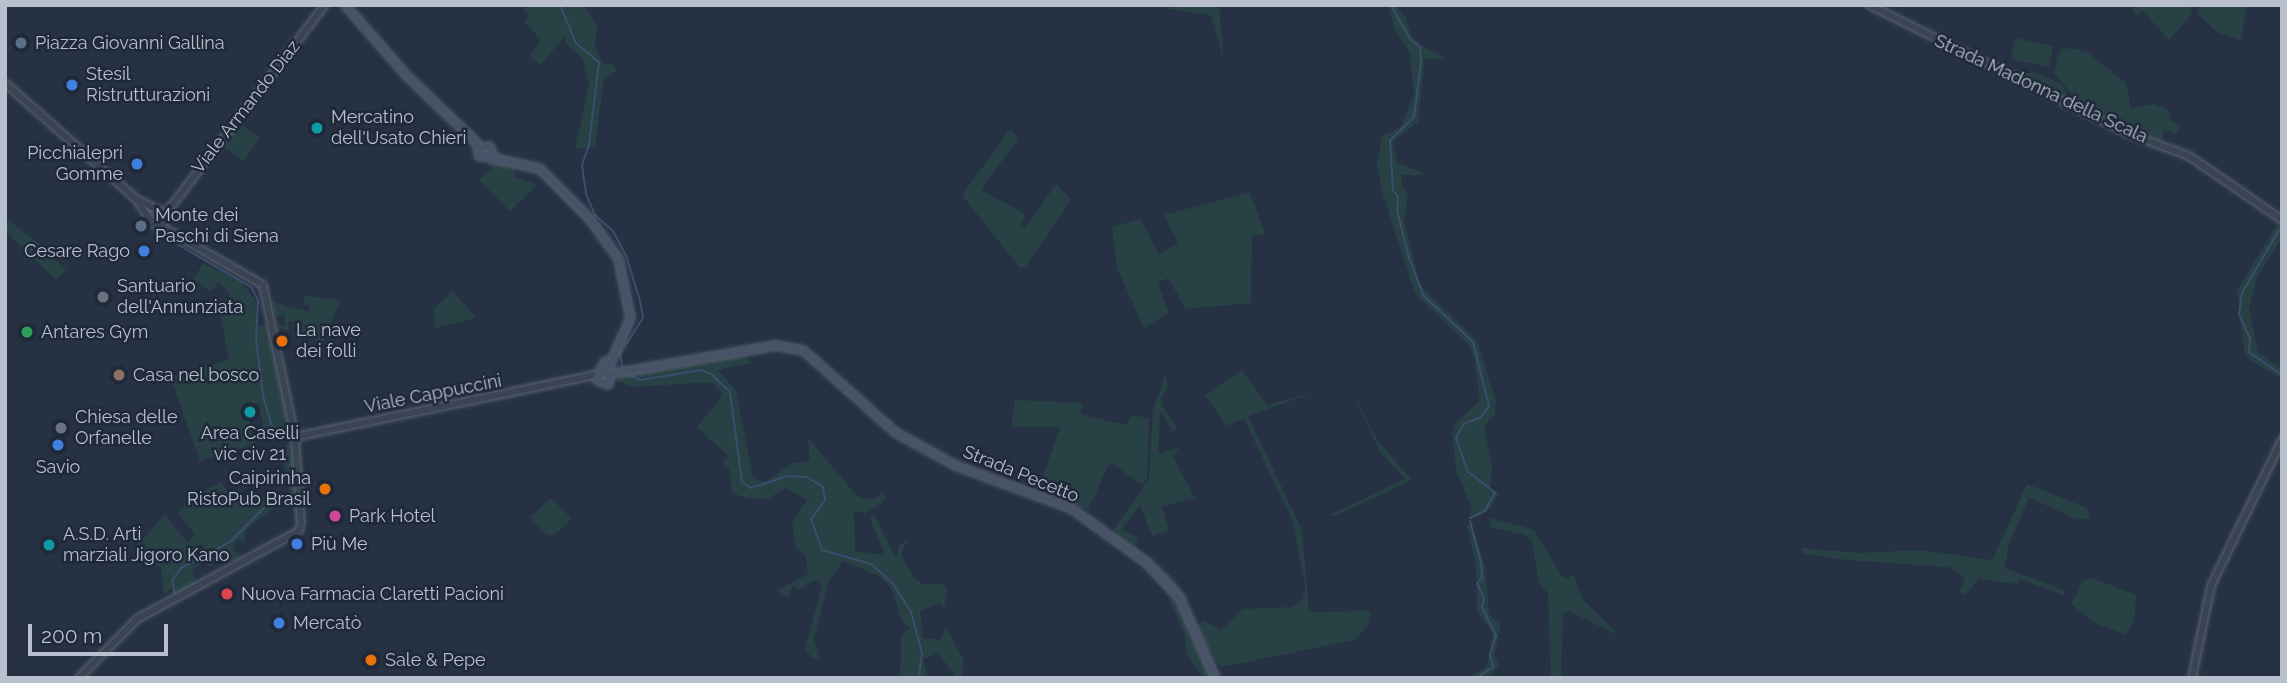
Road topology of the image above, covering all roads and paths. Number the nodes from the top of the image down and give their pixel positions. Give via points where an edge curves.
1 (345, 5) edge
2 (1869, 5) edge
3 (326, 7) edge
4 (10, 87) edge
5 (159, 217) junction
6 (2281, 220) edge
7 (611, 375) junction
8 (295, 437) junction
9 (2280, 443) edge
10 (944, 459) joint
11 (79, 678) edge
12 (1215, 678) edge
13 (2192, 678) edge

1 - 7 main road via 407,76 479,145 479,156 534,165 589,218 620,260 630,318 611,354
2 - 6 street, Strada Madonna della Scala via 2105,122 2189,156
3 - 5 street, Viale Armando Diaz
4 - 5 street
5 - 8 street via 175,236 264,285
7 - 8 street, Viale Cappuccini
7 - 10 main road, Viale Cappuccini via 704,355 790,346 819,361 895,432
8 - 11 street via 302,493 299,531 137,619
9 - 13 street via 2211,586
10 - 12 main road, Strada Pecetto via 1070,508 1147,563 1178,597

